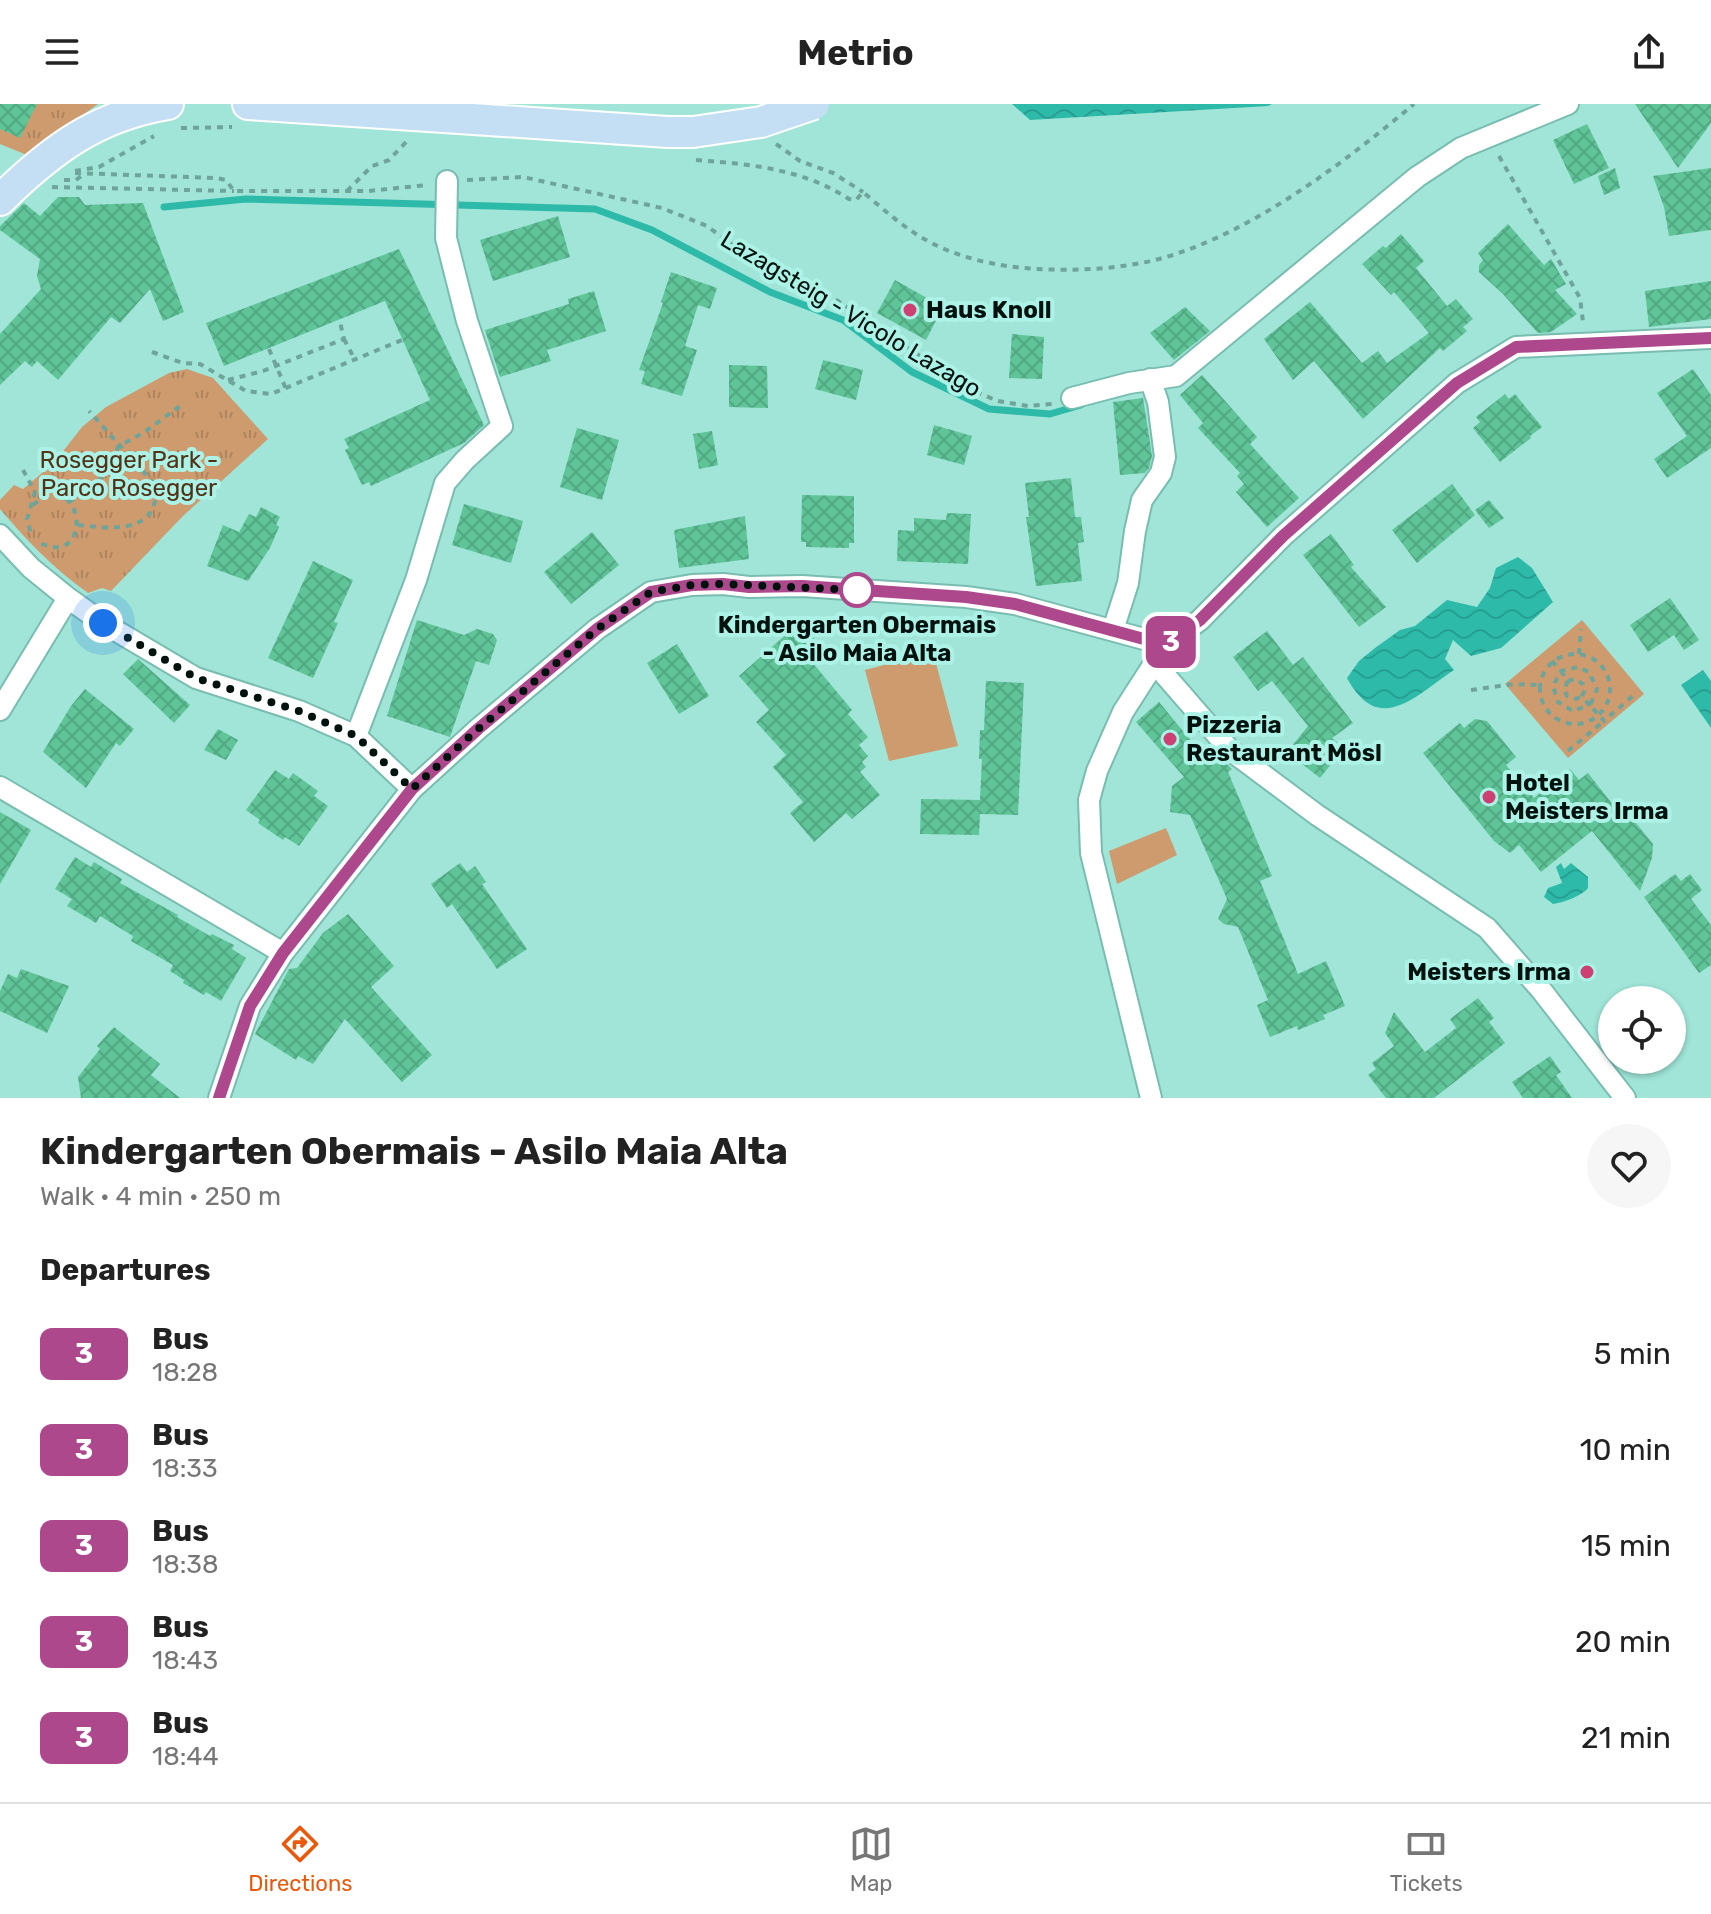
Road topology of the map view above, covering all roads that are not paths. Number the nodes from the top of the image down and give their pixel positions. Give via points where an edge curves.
1 (814, 104) edge
2 (1568, 104) edge
3 (243, 115) edge
4 (167, 122) edge
5 (447, 181) road end
6 (7, 193) edge
7 (1711, 338) edge
8 (1150, 379) junction
9 (1072, 398) road end
10 (0, 535) edge
11 (68, 598) junction
12 (1113, 630) junction
13 (1166, 645) junction
14 (0, 710) edge
15 (356, 736) junction
16 (0, 787) edge
17 (412, 789) junction
18 (283, 953) junction
19 (219, 1098) edge
20 (1151, 1098) edge
21 (1625, 1098) edge

1 - 3 main road, bridge via 690,146 668,132
2 - 8 street via 1461,148 1400,190 1176,376
4 - 6 main road via 138,109 104,121 66,164
5 - 15 street via 446,238 502,426 445,483 416,580
7 - 13 street via 1516,347 1457,383 1283,536 1200,620
8 - 9 street
8 - 12 street via 1165,457 1161,473 1142,500 1128,583
10 - 11 street
11 - 14 street
11 - 15 street via 196,678 299,711
12 - 13 street
12 - 17 street via 966,597 723,584 651,592 597,629
13 - 20 street via 1123,712 1089,800 1091,853
13 - 21 street via 1164,674 1230,750 1487,928
15 - 17 street
16 - 18 street
17 - 18 street
18 - 19 street via 250,1006

